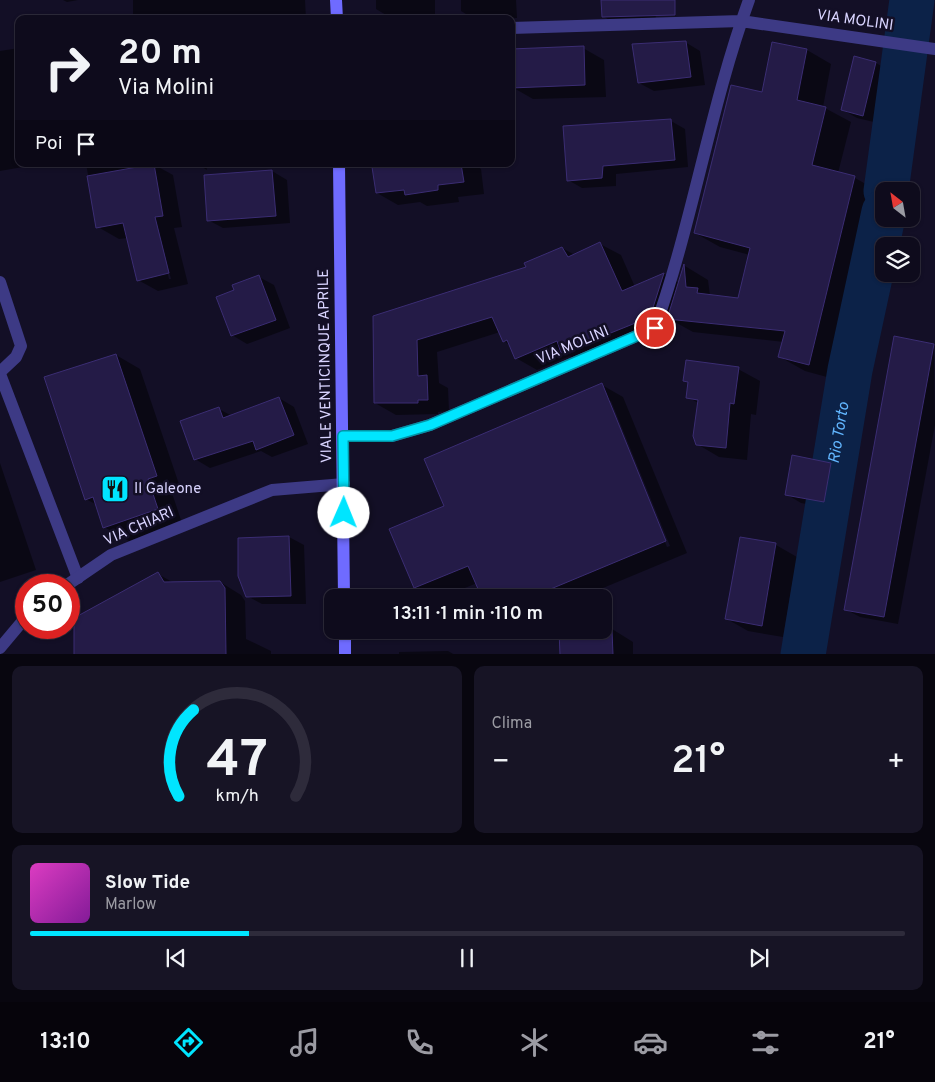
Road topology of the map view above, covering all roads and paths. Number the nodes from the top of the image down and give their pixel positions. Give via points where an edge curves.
1 (336, 0) edge
2 (749, 0) edge
3 (337, 15) edge
4 (742, 21) junction
5 (515, 28) edge
6 (935, 49) edge
7 (339, 167) edge
8 (0, 282) edge
9 (0, 373) edge
10 (343, 436) junction
11 (344, 484) junction
12 (76, 574) edge
13 (80, 577) edge
14 (344, 589) edge
15 (15, 630) edge
16 (345, 639) edge
17 (0, 648) edge
18 (345, 654) edge

1 - 3 main road
2 - 4 street, VIA MOLINI
4 - 5 street, VIA MOLINI
4 - 6 street, VIA MOLINI
4 - 10 street, VIA MOLINI via 671,283 655,328 430,425 392,436
7 - 10 main road, VIALE VENTICINQUE APRILE
8 - 9 street via 21,346 16,357
9 - 12 street
10 - 11 main road, VIALE VENTICINQUE APRILE
11 - 13 street, VIA CHIARI via 272,490 112,555
11 - 14 main road, VIALE VENTICINQUE APRILE
15 - 17 street
16 - 18 main road

